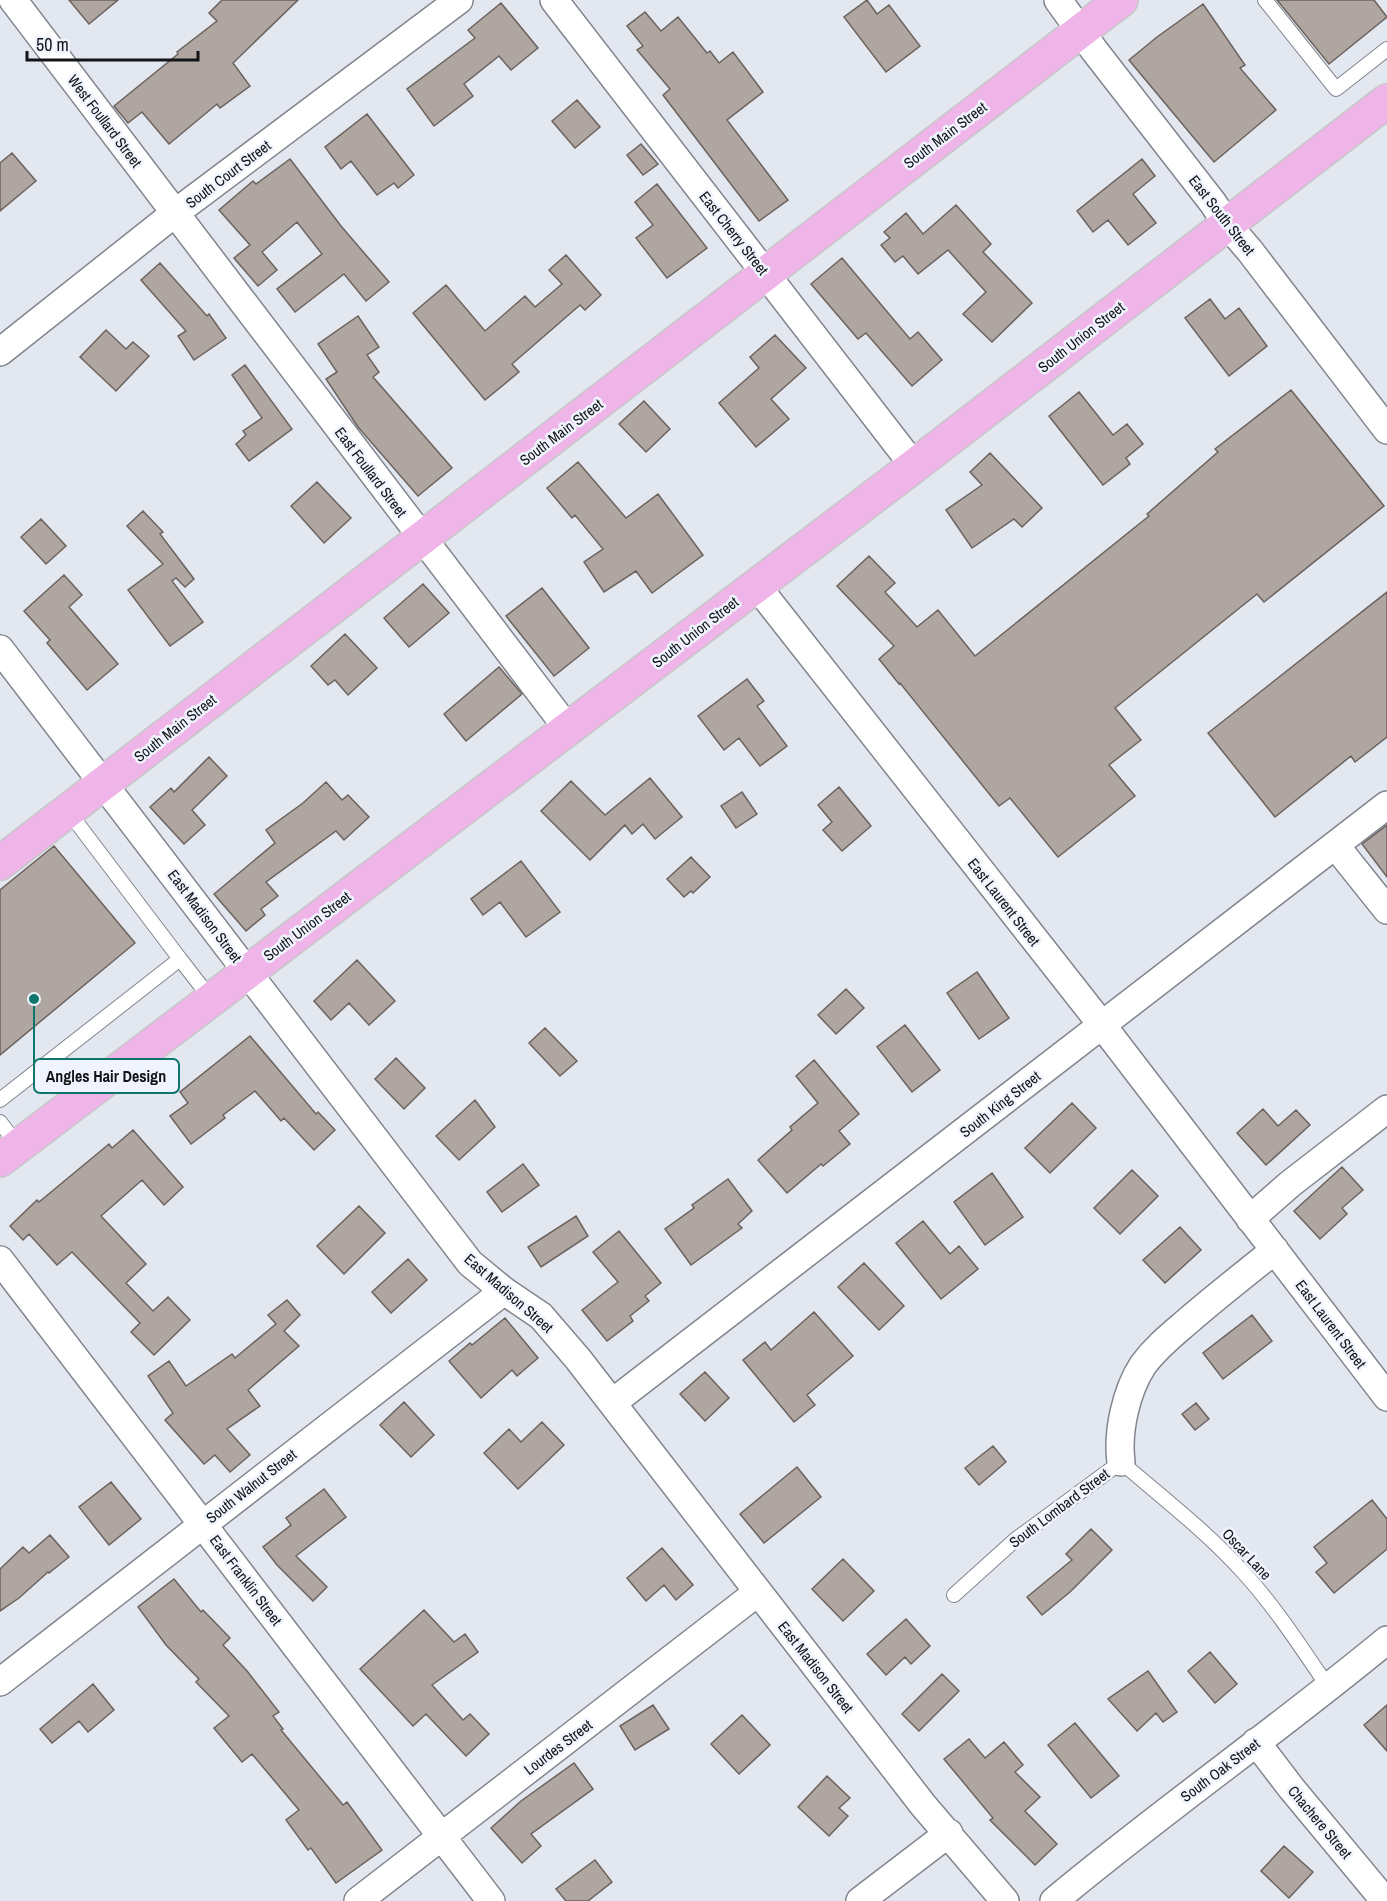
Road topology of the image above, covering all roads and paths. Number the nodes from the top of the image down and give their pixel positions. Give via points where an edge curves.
1 (13, 0) edge
2 (459, 0) edge
3 (555, 0) edge
4 (1058, 0) edge
5 (1121, 0) edge
6 (1265, 0) edge
7 (1081, 30) junction
8 (1387, 49) edge
9 (1387, 101) edge
10 (175, 213) junction
11 (1226, 223) junction
12 (765, 273) junction
13 (0, 352) edge
14 (1387, 430) edge
15 (914, 466) junction
16 (422, 538) junction
17 (756, 585) junction
18 (0, 649) edge
19 (568, 729) junction
20 (103, 783) junction
21 (1387, 805) edge
22 (68, 811) junction
23 (1335, 845) junction
24 (0, 863) edge
25 (1387, 910) edge
26 (180, 959) junction
27 (247, 971) junction
28 (211, 999) junction
29 (1102, 1025) junction
30 (0, 1100) edge
31 (1387, 1109) edge
32 (6, 1143) edge
33 (1250, 1219) junction
34 (1275, 1250) junction
35 (0, 1260) edge
36 (504, 1291) junction
37 (1387, 1397) edge
38 (612, 1403) junction
39 (1121, 1462) junction
40 (203, 1523) junction
41 (758, 1593) junction
42 (954, 1595) dead end
43 (1387, 1640) edge
44 (0, 1682) edge
45 (1329, 1688) junction
46 (1256, 1742) junction
47 (949, 1833) junction
48 (442, 1836) junction
49 (358, 1901) edge
50 (491, 1901) edge
51 (860, 1901) edge
52 (1005, 1901) edge
53 (1054, 1901) edge
54 (1385, 1901) edge

1 - 10 street, West Foullard Street
2 - 10 street, South Court Street
3 - 12 street, East Cherry Street
4 - 7 street, East South Street
5 - 7 main road, South Main Street
6 - 8 lane via 1336,89
7 - 11 street, East South Street
7 - 12 main road, South Main Street
9 - 11 main road, South Union Street
10 - 13 street, South Court Street
10 - 16 street, East Foullard Street
11 - 14 street, East South Street
11 - 15 main road, South Union Street
12 - 15 street, East Cherry Street
12 - 16 main road, South Main Street
15 - 17 main road, South Union Street
16 - 19 street, East Foullard Street
16 - 20 main road, South Main Street
17 - 19 main road, South Union Street
17 - 29 street, East Laurent Street
18 - 20 street, East Madison Street
19 - 27 main road, South Union Street
20 - 22 main road, South Main Street
20 - 27 street, East Madison Street
21 - 23 street, South King Street
22 - 24 main road, South Main Street
22 - 26 lane
23 - 25 street
23 - 29 street, South King Street
26 - 28 lane
26 - 30 lane
27 - 28 main road, South Union Street
27 - 36 street, East Madison Street via 470,1263
28 - 32 main road, South Union Street
29 - 33 street, East Laurent Street
29 - 38 street, South King Street
31 - 33 street
33 - 34 street, East Laurent Street
34 - 37 street, East Laurent Street
34 - 39 street, South Lombard Street via 1161,1344 1143,1366 1130,1393 1119,1446
35 - 40 street, East Franklin Street
36 - 38 street, East Madison Street via 541,1316
36 - 40 street, South Walnut Street
38 - 41 street, East Madison Street
39 - 42 lane, South Lombard Street via 1015,1540
39 - 45 lane, Oscar Lane via 1204,1532 1243,1572
40 - 44 street, South Walnut Street
40 - 48 street, East Franklin Street
41 - 47 street, East Madison Street
41 - 48 street, Lourdes Street
43 - 45 street, South Oak Street
45 - 46 street, South Oak Street
46 - 53 street, South Oak Street
46 - 54 street, Chachere Street
47 - 51 street
47 - 52 street, East Madison Street
48 - 49 street, Lourdes Street
48 - 50 street, East Franklin Street

